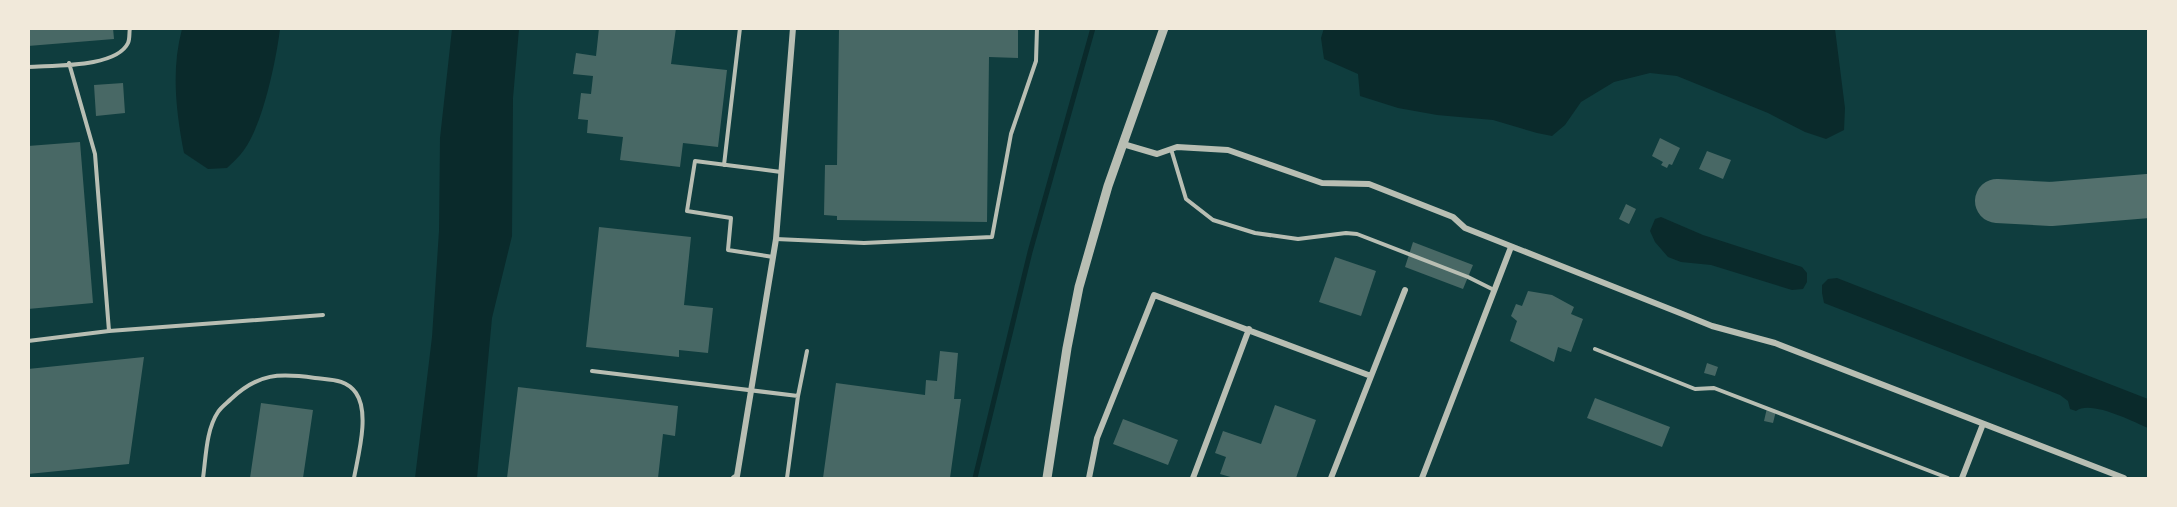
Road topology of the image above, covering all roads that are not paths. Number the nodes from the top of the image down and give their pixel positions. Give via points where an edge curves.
1 (130, 28) edge
2 (740, 28) edge
3 (793, 28) edge
4 (1037, 28) edge
5 (1164, 28) edge
6 (69, 63) junction
7 (28, 67) edge
8 (1123, 144) junction
9 (1171, 149) junction
10 (724, 165) junction
11 (782, 172) junction
12 (776, 240) junction
13 (1511, 247) junction
14 (773, 257) junction
15 (1405, 290) dead end
16 (1494, 290) junction
17 (323, 315) dead end
18 (1249, 329) junction
19 (109, 332) junction
20 (28, 341) edge
21 (1595, 349) dead end
22 (807, 351) dead end
23 (592, 371) dead end
24 (1371, 376) junction
25 (751, 389) junction
26 (798, 396) junction
27 (1983, 424) junction
28 (203, 478) edge
29 (354, 478) edge
30 (735, 478) edge
31 (787, 478) edge
32 (1047, 478) edge
33 (1089, 478) edge
34 (1193, 478) edge
35 (1331, 478) edge
36 (1422, 478) edge
37 (1948, 478) edge
38 (1962, 478) edge
39 (2124, 478) edge

1 - 6 lane via 128,43 114,57
2 - 10 lane
3 - 11 street
4 - 12 lane via 1036,61 1011,134 992,237 864,243
5 - 8 street
6 - 7 lane
6 - 19 lane via 95,154
8 - 9 street via 1157,154
8 - 32 street via 1079,287
9 - 13 street via 1228,150 1322,183 1369,184 1453,217 1465,228
9 - 16 lane via 1186,199 1213,220 1255,233 1298,239 1357,234
10 - 11 lane
10 - 14 lane via 695,161 687,211 731,218 728,250
11 - 12 street
12 - 14 street
13 - 16 street
13 - 27 street via 1712,326 1775,343
14 - 25 street
15 - 24 street
16 - 36 street
17 - 19 lane
18 - 24 street
18 - 33 street via 1154,295 1097,438
18 - 34 street
19 - 20 lane
21 - 37 lane via 1695,388 1714,388
22 - 26 lane
23 - 25 lane
24 - 35 street
25 - 26 lane
25 - 30 street
26 - 31 lane
27 - 38 street
27 - 39 street
28 - 29 lane via 209,435 218,411 257,380 288,374 346,382 357,394 362,431

